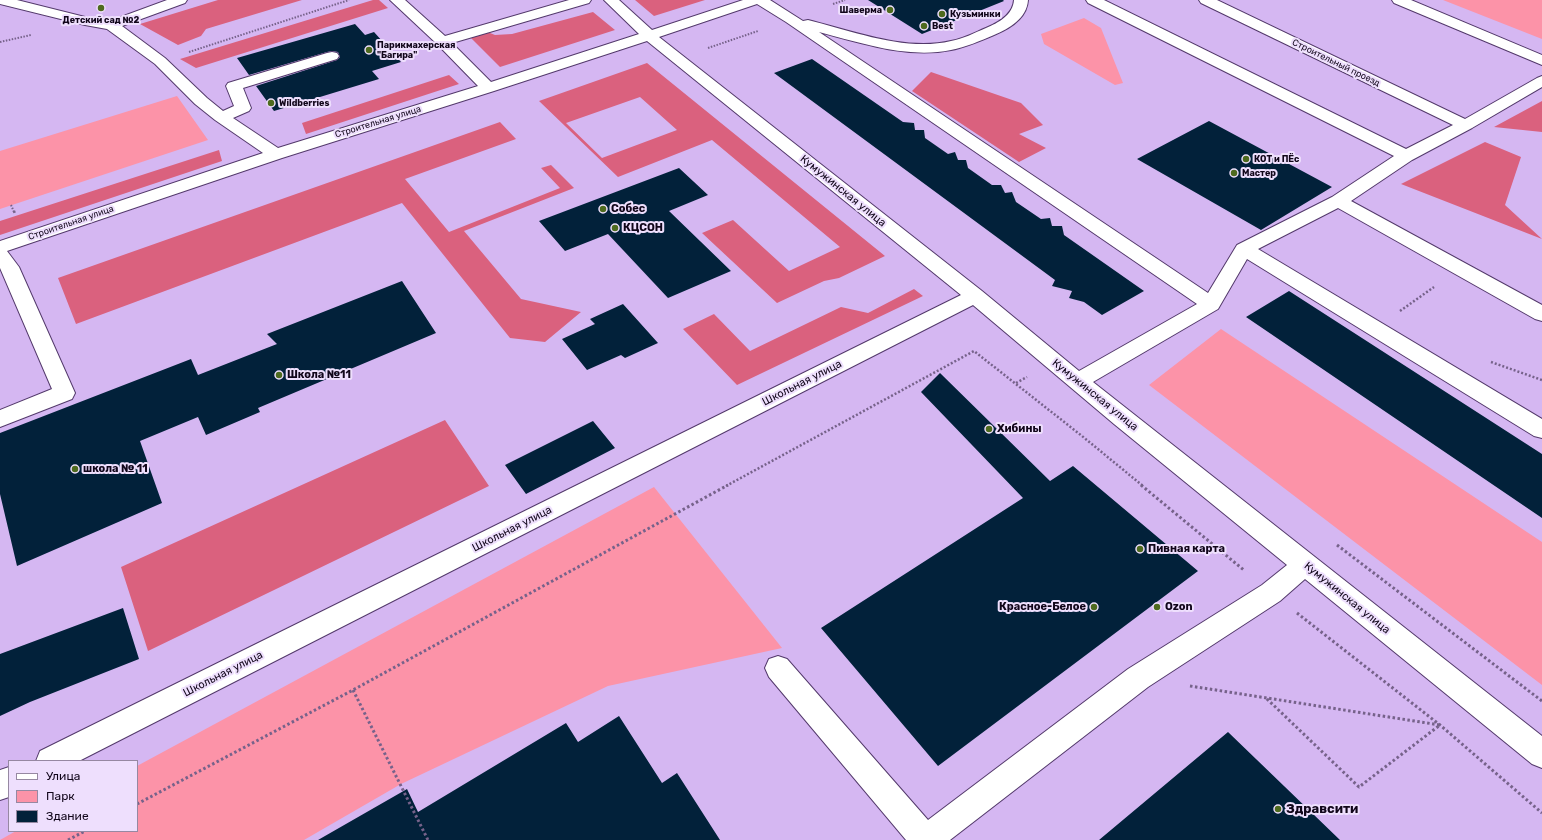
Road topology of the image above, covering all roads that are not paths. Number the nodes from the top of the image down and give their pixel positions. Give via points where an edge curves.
1 (0, 0) edge
2 (180, 0) edge
3 (397, 0) edge
4 (584, 0) edge
5 (611, 0) edge
6 (759, 0) edge
7 (1021, 0) edge
8 (1093, 0) edge
9 (1206, 0) edge
10 (1400, 0) edge
11 (791, 19) junction
12 (111, 25) junction
13 (649, 35) junction
14 (442, 41) junction
15 (332, 56) dead end
16 (1542, 60) edge
17 (1542, 81) edge
18 (488, 88) junction
19 (221, 117) junction
20 (1466, 125) junction
21 (276, 154) junction
22 (1406, 156) junction
23 (1338, 201) junction
24 (0, 247) edge
25 (1244, 249) junction
26 (0, 254) edge
27 (975, 296) junction
28 (1211, 304) junction
29 (1542, 314) edge
30 (1078, 382) junction
31 (0, 419) edge
32 (1542, 430) edge
33 (1305, 565) junction
34 (778, 668) dead end
35 (1542, 754) edge
36 (52, 760) edge
37 (926, 840) edge

1 - 12 street
2 - 12 street
3 - 14 street
4 - 14 street
5 - 13 street, Кумужинская улица
6 - 11 street
6 - 13 street, Строительная улица
7 - 11 street via 1016,14 1004,25 946,47 917,49 860,38
8 - 22 street
9 - 20 street, Строительный проезд
10 - 16 street
11 - 28 street
12 - 19 street via 160,61
13 - 18 street, Строительная улица
13 - 27 street, Кумужинская улица
14 - 18 street
15 - 19 street via 234,86 243,108
17 - 20 street
18 - 21 street, Строительная улица
19 - 21 street
20 - 22 street
21 - 24 street, Строительная улица
22 - 23 street
23 - 25 street
23 - 29 street
25 - 28 street
25 - 32 street
26 - 31 street via 9,267 64,393
27 - 30 street, Кумужинская улица
27 - 36 street, Школьная улица
28 - 30 street
30 - 33 street, Кумужинская улица
33 - 35 street, Кумужинская улица
33 - 37 street via 1271,593 1138,678
34 - 37 street

